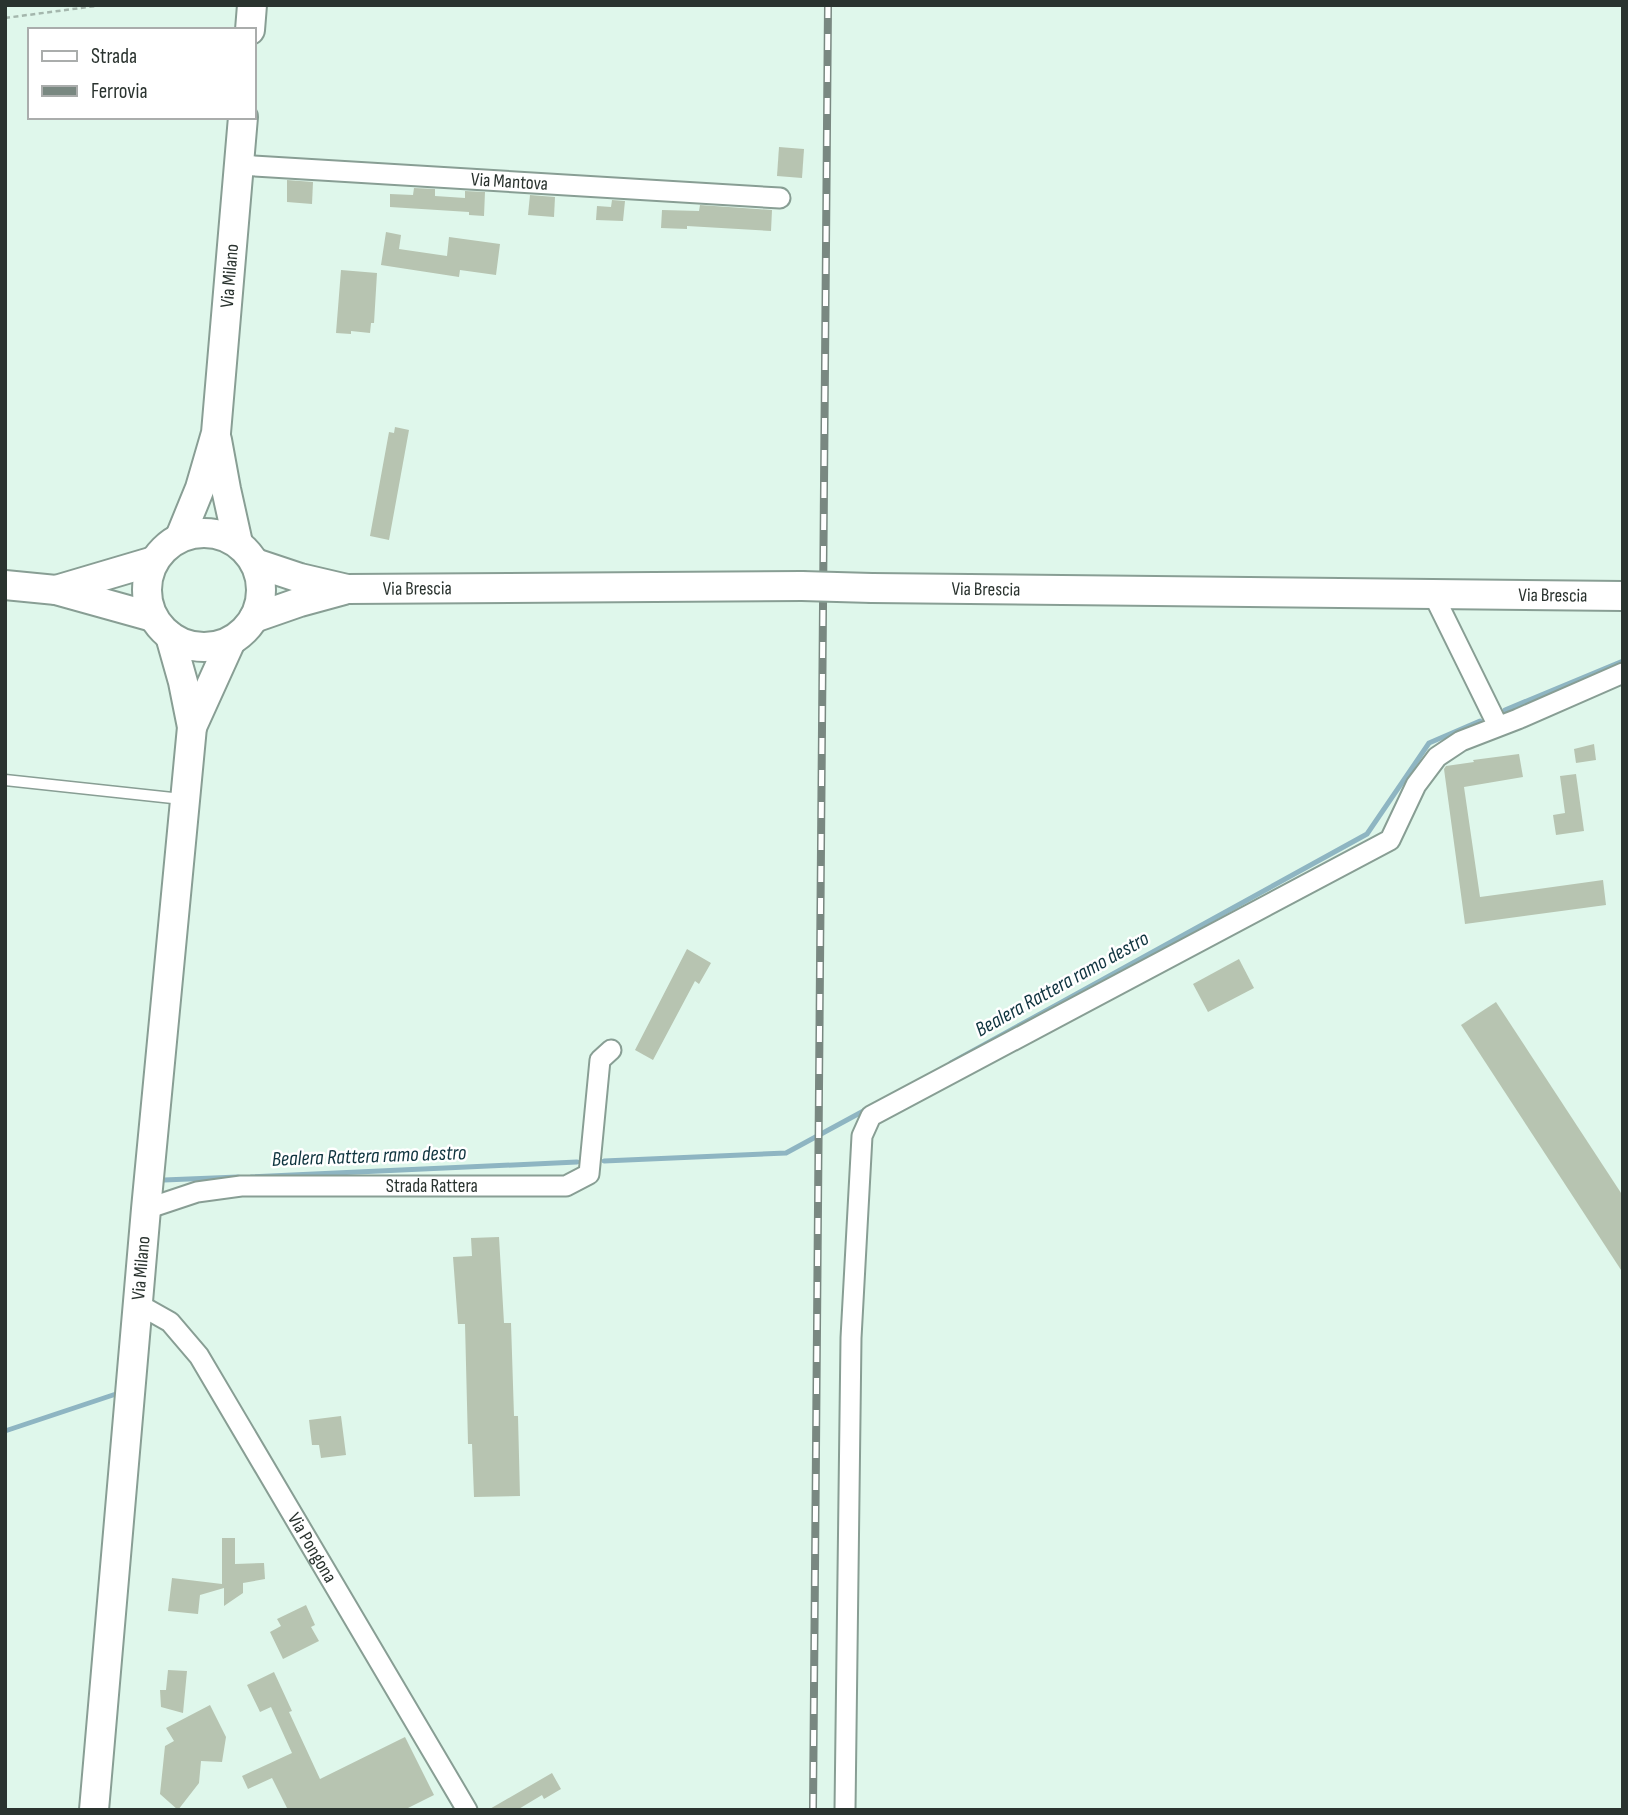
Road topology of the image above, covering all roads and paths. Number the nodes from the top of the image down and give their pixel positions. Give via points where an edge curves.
1 (103, 5) edge
2 (252, 5) edge
3 (5, 18) edge
4 (250, 28) edge
5 (243, 119) edge
6 (239, 165) junction
7 (780, 198) dead end
8 (216, 433) junction
9 (180, 537) junction
10 (247, 553) junction
11 (154, 561) junction
12 (5, 585) edge
13 (347, 589) junction
14 (56, 590) junction
15 (1433, 594) junction
16 (1623, 596) edge
17 (254, 618) junction
18 (161, 627) junction
19 (231, 641) junction
20 (1623, 673) edge
21 (1498, 726) junction
22 (192, 727) junction
23 (5, 780) edge
24 (186, 799) junction
25 (611, 1050) dead end
26 (146, 1209) junction
27 (138, 1304) junction
28 (94, 1810) edge
29 (467, 1810) edge
30 (845, 1810) edge

1 - 3 path
2 - 4 main road
5 - 6 main road, Via Milano
6 - 7 street, Via Mantova
6 - 8 main road, Via Milano
8 - 9 main road, Via Milano
8 - 10 main road, Via Milano via 226,489
9 - 10 main road via 195,533 225,536
9 - 11 main road
10 - 13 main road via 300,578
10 - 17 main road via 261,581 261,600
11 - 14 main road
11 - 18 main road via 147,579 147,598
12 - 14 main road
13 - 15 main road, Via Brescia, bridge via 802,586
13 - 17 main road
14 - 18 main road
15 - 16 main road, Via Brescia
15 - 21 street
17 - 19 main road
18 - 19 main road via 184,644 200,648
18 - 22 main road, Via Milano via 183,682
19 - 22 main road, Via Milano
20 - 21 street
21 - 30 street via 1437,757 1416,785 1390,840 871,1115 862,1136 851,1338
22 - 24 main road, Via Milano
23 - 24 lane
24 - 26 main road, Via Milano
25 - 26 street, Strada Rattera via 600,1060 589,1174 566,1186 241,1186 197,1192
26 - 27 main road, Via Milano
27 - 28 main road, Via Milano
27 - 29 street, Via Pongona via 170,1322 199,1356

